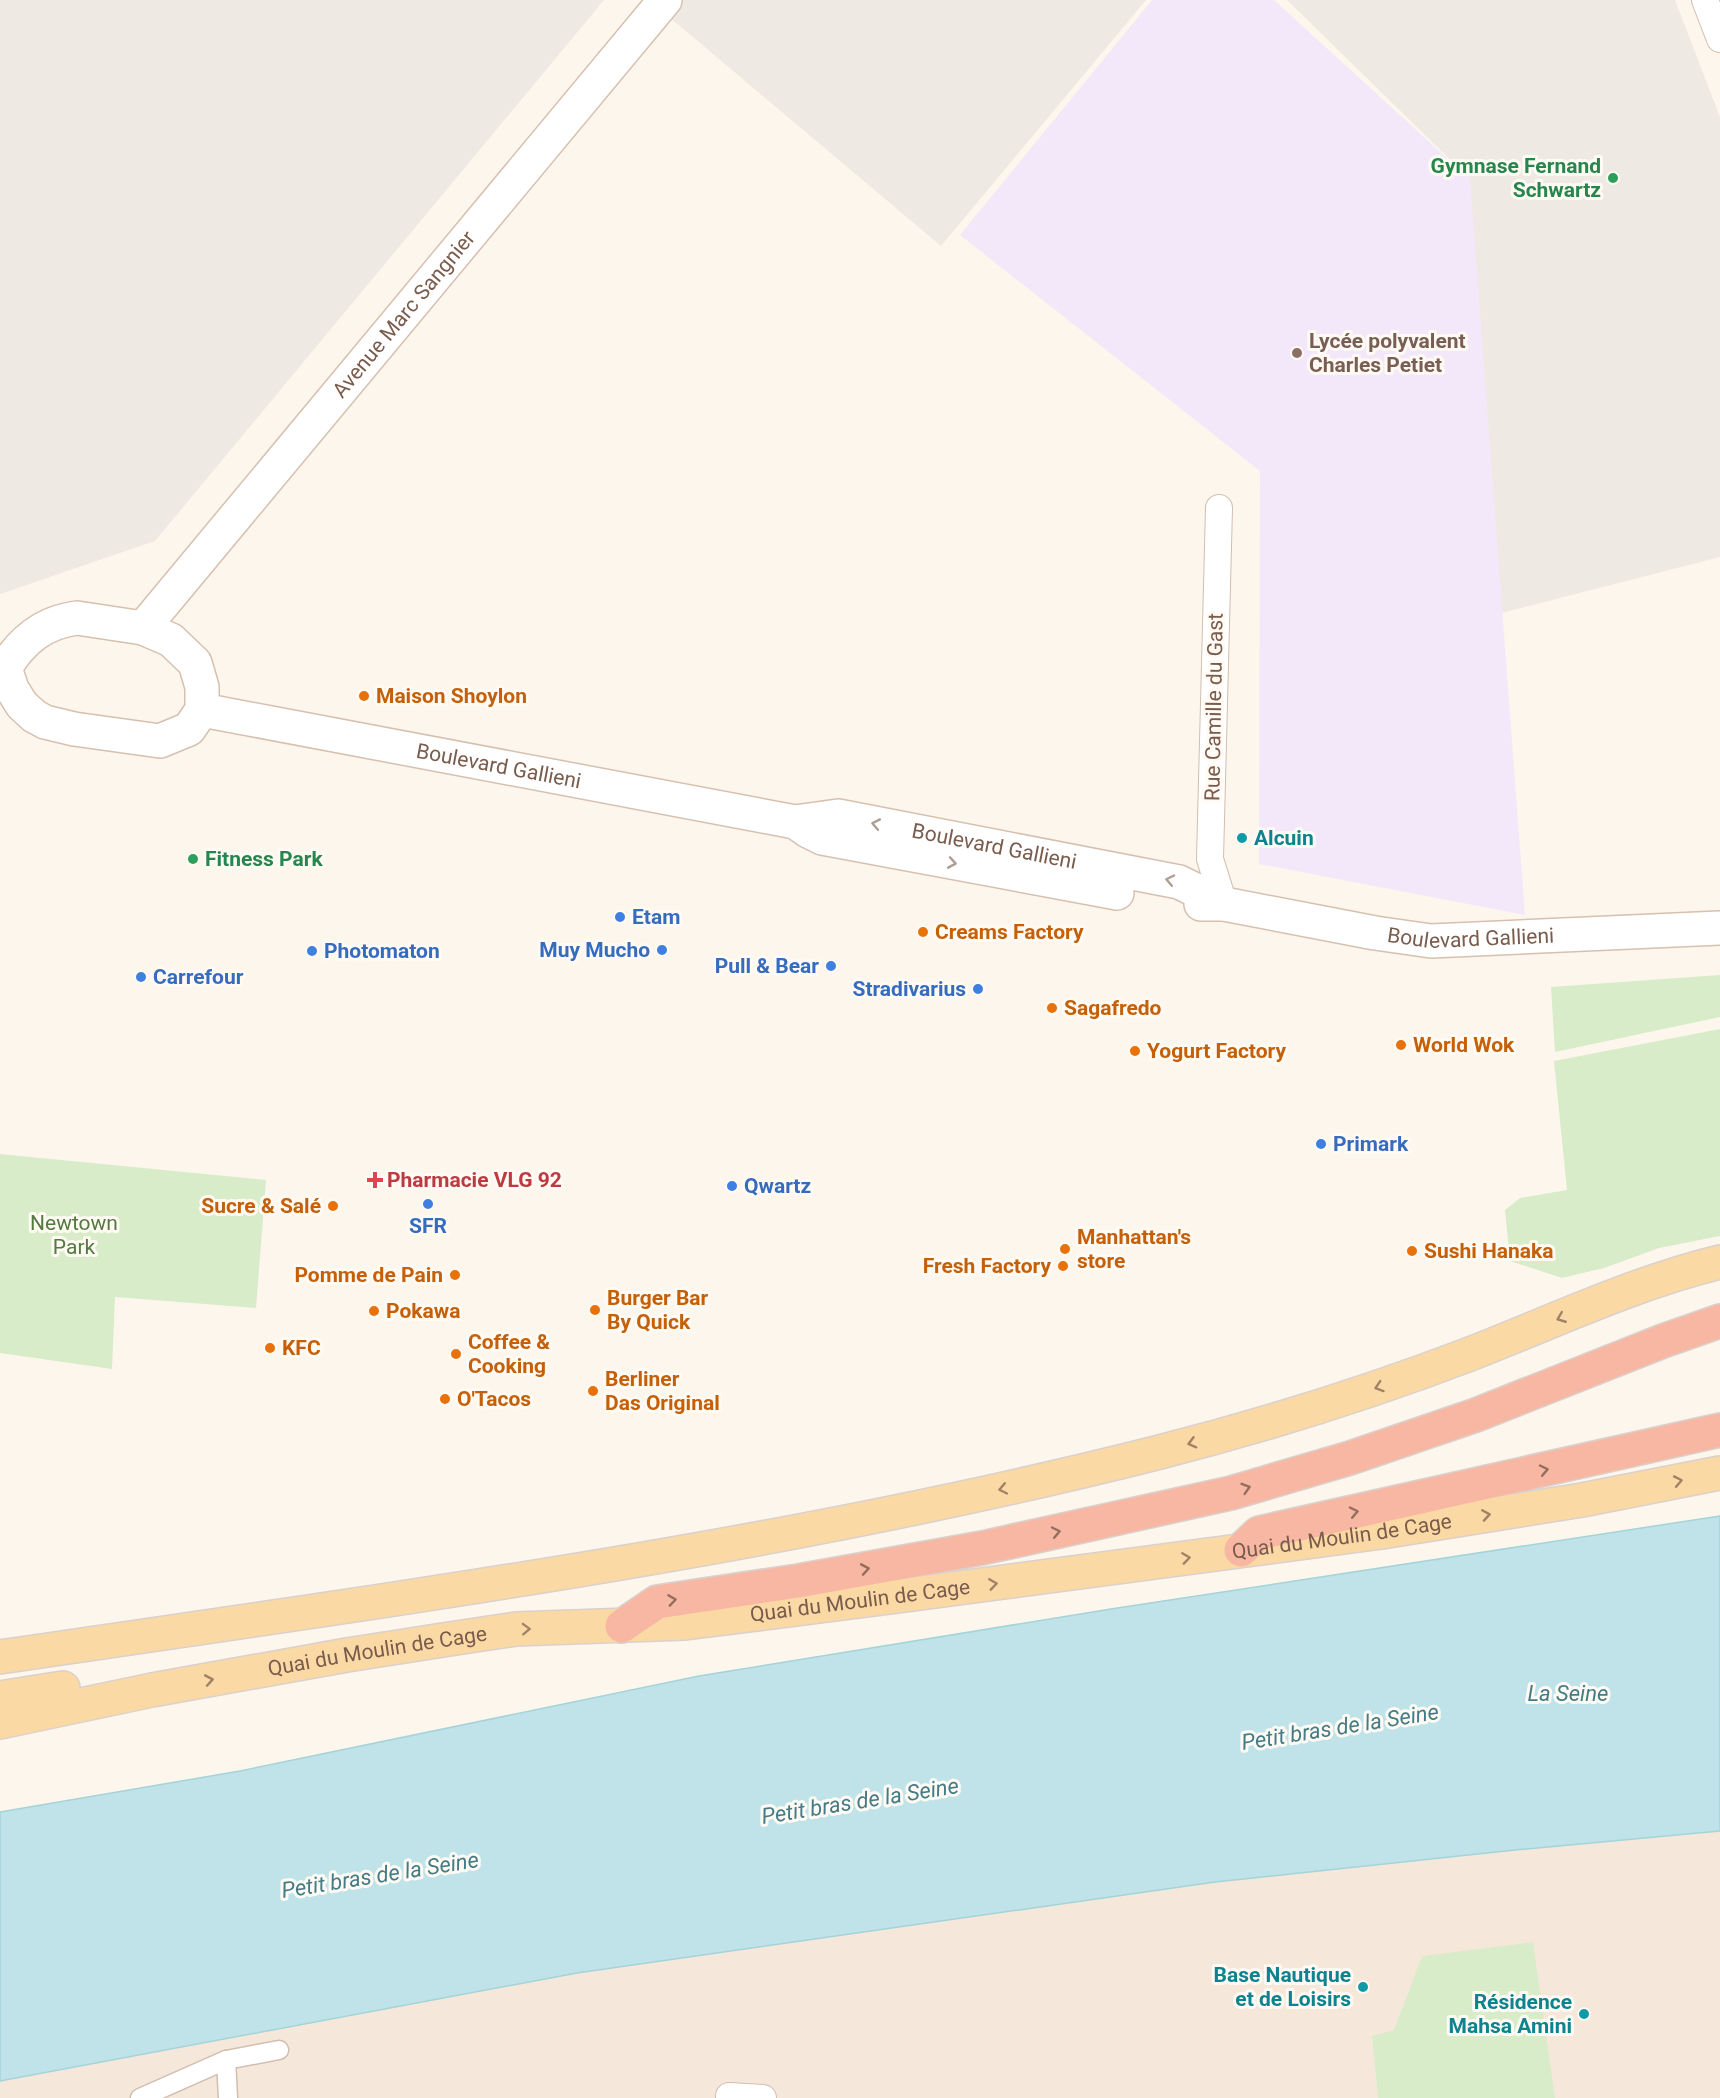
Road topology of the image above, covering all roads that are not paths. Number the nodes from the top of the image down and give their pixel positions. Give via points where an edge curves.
1 (665, 0) edge
2 (1705, 0) edge
3 (1720, 39) edge
4 (1219, 508) dead end
5 (143, 628) junction
6 (2, 667) edge
7 (202, 710) junction
8 (1224, 904) junction
9 (1720, 928) edge
10 (1720, 1247) edge
11 (1720, 1262) edge
12 (1616, 1296) junction
13 (1720, 1321) edge
14 (1720, 1430) edge
15 (1720, 1473) edge
16 (1241, 1550) junction
17 (622, 1626) junction
18 (0, 1657) edge
19 (152, 1690) junction
20 (0, 1698) edge
21 (0, 1722) edge
22 (279, 2050) dead end
23 (226, 2060) junction
24 (729, 2096) dead end
25 (140, 2098) edge
26 (228, 2098) edge
27 (763, 2098) edge

1 - 5 main road, Avenue Marc Sangnier
2 - 3 street
4 - 8 street, Rue Camille du Gast via 1210,859
5 - 6 main road via 77,618 62,620 39,630
5 - 7 main road via 171,640 195,663 202,687
6 - 7 main road via 22,705 34,716 74,729 160,741 189,729
7 - 8 main road, Boulevard Gallieni via 795,822 838,816 1179,882
8 - 9 main road, Boulevard Gallieni via 1431,941
10 - 12 main road
11 - 12 main road
12 -> 18 main road via 1377,1387 1211,1438 1044,1480 769,1537 394,1599
17 -> 13 highway via 657,1602 982,1548 1231,1493 1476,1415
16 -> 14 highway via 1259,1533
16 -> 15 main road, Quai du Moulin de Cage via 1570,1502
17 -> 16 main road, Quai du Moulin de Cage via 685,1623
19 -> 17 main road, Quai du Moulin de Cage via 516,1629
19 - 20 main road via 122,1679
19 - 21 main road, Quai du Moulin de Cage
22 - 23 street
23 - 25 street
23 - 26 street
24 - 27 street

